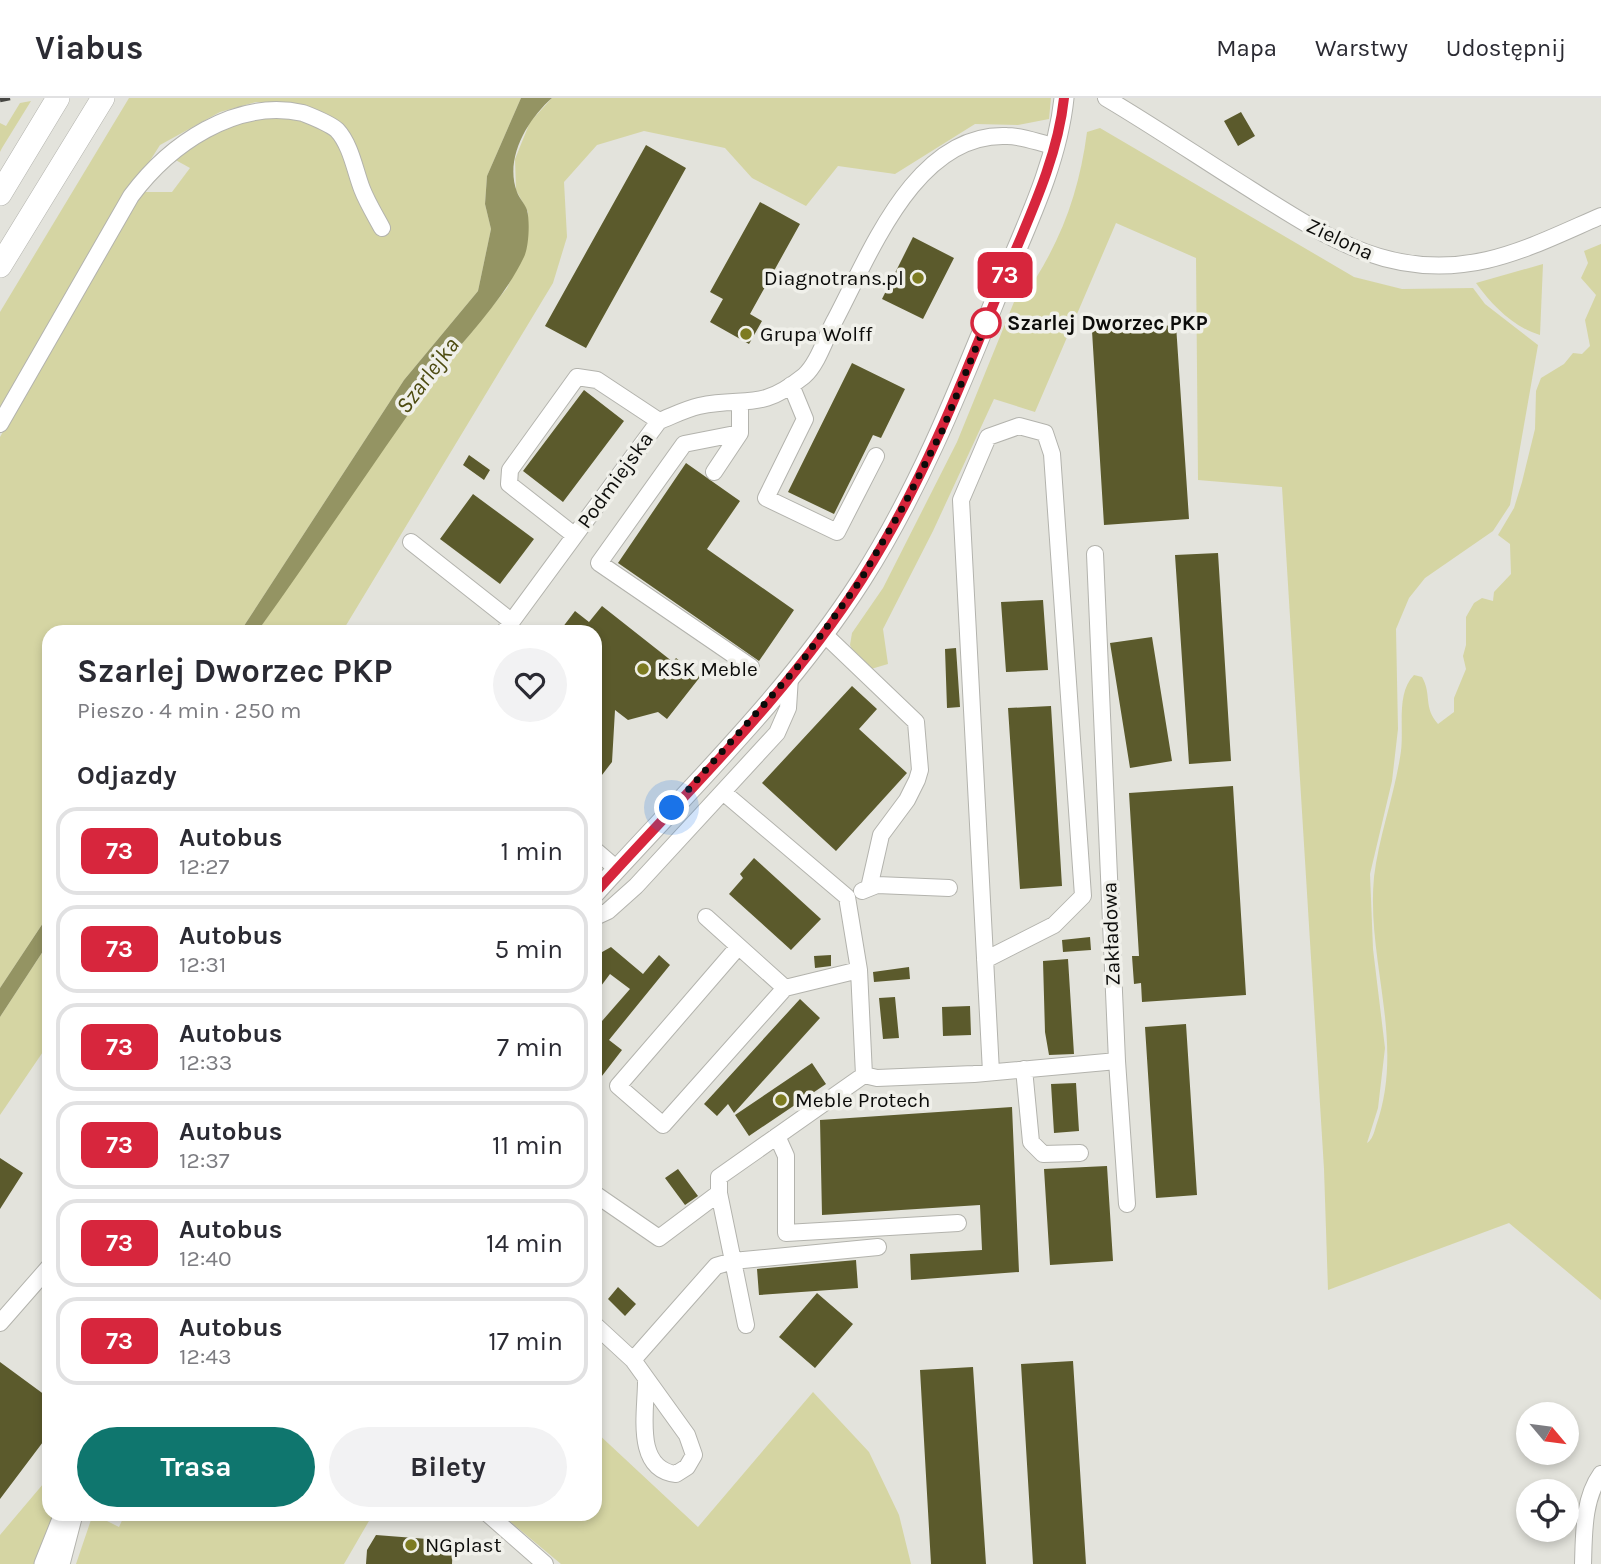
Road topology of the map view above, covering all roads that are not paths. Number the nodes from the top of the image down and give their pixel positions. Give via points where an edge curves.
1 (58, 98) edge
2 (103, 98) edge
3 (1064, 98) edge
4 (1106, 98) edge
5 (1054, 146) junction
6 (0, 194) edge
7 (1601, 216) edge
8 (382, 228) dead end
9 (0, 266) edge
10 (790, 385) junction
11 (740, 404) junction
12 (659, 421) junction
13 (0, 424) edge
14 (740, 433) junction
15 (876, 456) dead end
16 (714, 472) dead end
17 (574, 535) junction
18 (411, 542) dead end
19 (1095, 554) dead end
20 (507, 625) edge
21 (509, 625) edge
22 (824, 634) junction
23 (751, 667) dead end
24 (790, 677) junction
25 (723, 792) junction
26 (602, 856) edge
27 (617, 869) junction
28 (602, 885) edge
29 (869, 888) junction
30 (949, 888) dead end
31 (847, 897) junction
32 (602, 914) edge
33 (705, 918) dead end
34 (738, 947) junction
35 (985, 960) junction
36 (859, 970) junction
37 (785, 988) junction
38 (1117, 1061) junction
39 (1024, 1069) junction
40 (991, 1072) junction
41 (864, 1075) junction
42 (777, 1136) junction
43 (1080, 1153) dead end
44 (719, 1192) junction
45 (602, 1199) edge
46 (1127, 1204) dead end
47 (958, 1223) dead end
48 (878, 1247) dead end
49 (733, 1261) junction
50 (42, 1289) edge
51 (0, 1324) edge
52 (746, 1325) dead end
53 (602, 1331) edge
54 (633, 1360) junction
55 (646, 1382) junction
56 (1601, 1474) edge
57 (61, 1521) edge
58 (72, 1521) edge
59 (496, 1521) edge
60 (44, 1564) edge
61 (60, 1564) edge
62 (545, 1564) edge
63 (1583, 1564) edge

1 - 6 highway
2 - 9 highway
3 - 5 main road
4 - 7 street, Zielona via 1327,237 1383,259 1440,265 1485,261
5 - 10 street, Podmiejska via 1007,136 986,137 962,143 921,172 807,373
5 - 22 main road via 942,431 883,545
8 - 13 street via 337,131 289,108 249,109 220,119 153,165
10 - 11 street, Podmiejska via 773,398
10 - 15 street via 805,419 766,498 837,532
11 - 12 street, Podmiejska via 699,406
11 - 14 street
12 - 17 street, Podmiejska
12 - 17 street via 597,380 577,377 510,470 509,484
14 - 16 street
14 - 23 street via 684,444 599,563
17 - 21 street, Podmiejska
18 - 20 street
19 - 38 street, Zakładowa
22 - 24 main road
22 - 29 street via 916,722 920,770 907,800 881,835
24 - 25 street via 788,708 777,733
24 - 27 main road
25 - 31 street
25 - 32 street via 636,886
26 - 27 street
27 - 28 main road
29 - 30 street
29 - 31 street
31 - 36 street
33 - 34 street
34 - 37 street
34 - 37 street via 618,1086 663,1125
35 - 35 street via 961,500 988,437 1018,426 1045,433 1052,454 1083,896 1055,925
35 - 40 street
36 - 37 street
36 - 41 street
38 - 39 street
38 - 46 street, Zakładowa
39 - 40 street
39 - 43 street via 1031,1142 1043,1154
40 - 41 street
41 - 42 street
42 - 44 street via 719,1177
42 - 47 street via 786,1156 786,1233
44 - 45 street via 659,1238
44 - 49 street
48 - 49 street
49 - 52 street
49 - 54 street via 716,1266
50 - 51 street
53 - 54 street
54 - 55 street
55 - 55 street via 647,1451 654,1464 676,1474 694,1455 692,1446
56 - 63 street via 1592,1486 1586,1513
57 - 60 main road
58 - 61 main road
59 - 62 street

